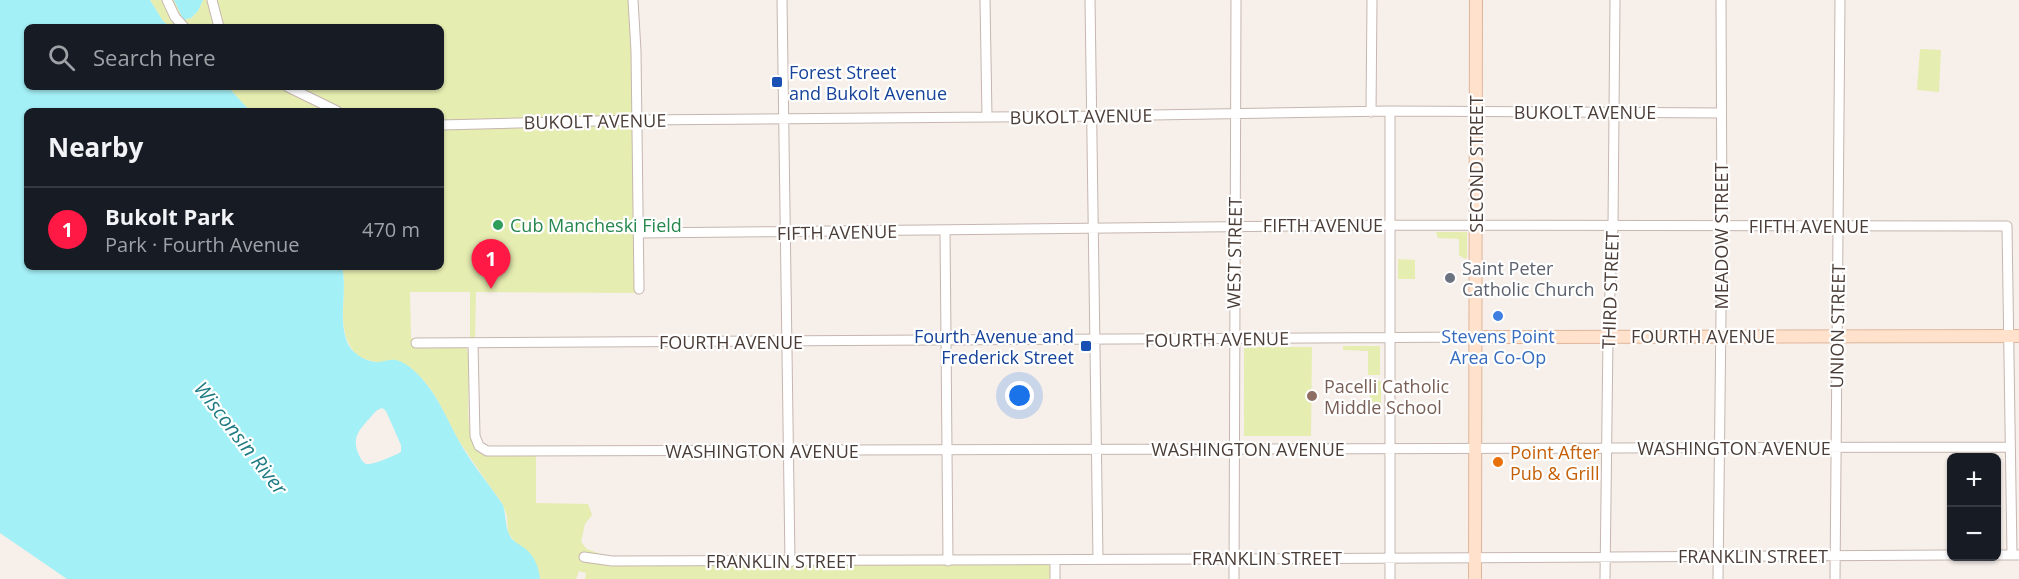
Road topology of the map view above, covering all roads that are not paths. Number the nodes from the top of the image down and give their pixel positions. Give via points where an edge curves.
1 (167, 0) edge
2 (212, 0) edge
3 (633, 0) edge
4 (782, 0) edge
5 (985, 0) edge
6 (1090, 0) edge
7 (1236, 0) edge
8 (1372, 0) edge
9 (1476, 0) edge
10 (1615, 0) edge
11 (1721, 0) edge
12 (1840, 0) edge
13 (181, 24) edge
14 (218, 24) edge
15 (294, 90) edge
16 (331, 108) edge
17 (1390, 111) junction
18 (1371, 112) junction
19 (1476, 112) junction
20 (1614, 112) junction
21 (1236, 113) junction
22 (1721, 113) junction
23 (1093, 116) junction
24 (987, 117) junction
25 (636, 120) junction
26 (784, 120) junction
27 (444, 125) edge
28 (1389, 225) junction
29 (1477, 225) junction
30 (1612, 225) junction
31 (1235, 226) junction
32 (1722, 226) junction
33 (1839, 226) junction
34 (1094, 228) junction
35 (945, 230) junction
36 (785, 232) junction
37 (639, 233) junction
38 (639, 289) dead end
39 (1721, 336) junction
40 (1837, 336) junction
41 (2013, 336) edge
42 (1388, 337) junction
43 (1476, 337) junction
44 (1608, 337) junction
45 (1233, 338) junction
46 (1096, 340) junction
47 (787, 341) junction
48 (947, 341) junction
49 (416, 343) dead end
50 (473, 343) junction
51 (2010, 447) junction
52 (1389, 448) junction
53 (1476, 448) junction
54 (1606, 448) junction
55 (1720, 448) junction
56 (1836, 448) junction
57 (1233, 449) junction
58 (948, 450) junction
59 (1097, 450) junction
60 (788, 452) junction
61 (1835, 555) junction
62 (1947, 555) edge
63 (2015, 555) edge
64 (1475, 556) junction
65 (1605, 556) junction
66 (1718, 556) junction
67 (584, 557) dead end
68 (1390, 557) junction
69 (1098, 559) junction
70 (1233, 559) junction
71 (1055, 560) junction
72 (948, 561) junction
73 (790, 562) junction
74 (1055, 579) edge
75 (1234, 579) edge
76 (1390, 579) edge
77 (1475, 579) edge
78 (1605, 579) edge
79 (1718, 579) edge
80 (1835, 579) edge

1 - 13 street
2 - 14 street
3 - 25 street
4 - 26 street
5 - 24 street
6 - 23 street
7 - 21 street, WEST STREET
8 - 18 street
9 - 19 street, SECOND STREET
10 - 20 street, THIRD STREET
11 - 22 street, MEADOW STREET
12 - 33 street, UNION STREET
15 - 16 street
17 - 18 street, BUKOLT AVENUE
17 - 19 street, BUKOLT AVENUE
17 - 28 street
18 - 21 street, BUKOLT AVENUE
19 - 20 street, BUKOLT AVENUE
19 - 29 street, SECOND STREET
20 - 22 street, BUKOLT AVENUE
20 - 30 street, THIRD STREET
21 - 23 street, BUKOLT AVENUE
21 - 31 street, WEST STREET
22 - 32 street, MEADOW STREET
23 - 24 street, BUKOLT AVENUE
23 - 34 street
24 - 26 street, BUKOLT AVENUE
25 - 26 street, BUKOLT AVENUE
25 - 27 street, BUKOLT AVENUE
25 - 37 street
26 - 36 street
28 - 29 street, FIFTH AVENUE
28 - 31 street, FIFTH AVENUE
28 - 42 street
29 - 30 street, FIFTH AVENUE
29 - 43 street, SECOND STREET
30 - 32 street, FIFTH AVENUE
30 - 44 street, THIRD STREET
31 - 34 street, FIFTH AVENUE
31 - 45 street, WEST STREET
32 - 33 street, FIFTH AVENUE
32 - 39 street, MEADOW STREET
33 - 40 street, UNION STREET
33 - 41 street, FIFTH AVENUE via 2007,226
34 - 35 street, FIFTH AVENUE
34 - 46 street
35 - 36 street, FIFTH AVENUE
35 - 48 street
36 - 37 street, FIFTH AVENUE
36 - 47 street
37 - 38 street
39 - 40 street, FOURTH AVENUE
39 - 44 street, FOURTH AVENUE
39 - 55 street, MEADOW STREET
40 - 41 street, FOURTH AVENUE
40 - 56 street, UNION STREET
41 - 51 street
42 - 43 street, FOURTH AVENUE
42 - 45 street, FOURTH AVENUE
42 - 52 street
43 - 44 street, FOURTH AVENUE
43 - 53 street, SECOND STREET
44 - 54 street, THIRD STREET
45 - 46 street, FOURTH AVENUE
45 - 57 street, WEST STREET
46 - 48 street, FOURTH AVENUE
46 - 59 street
47 - 48 street, FOURTH AVENUE
47 - 50 street, FOURTH AVENUE
47 - 60 street
48 - 58 street
49 - 50 street, FOURTH AVENUE
50 - 60 street, WASHINGTON AVENUE via 475,436 478,446 487,451
51 - 56 street, WASHINGTON AVENUE
51 - 63 street
52 - 53 street, WASHINGTON AVENUE
52 - 57 street, WASHINGTON AVENUE
52 - 68 street
53 - 54 street, WASHINGTON AVENUE
53 - 64 street, SECOND STREET
54 - 55 street, WASHINGTON AVENUE
54 - 65 street, THIRD STREET
55 - 56 street, WASHINGTON AVENUE
55 - 66 street, MEADOW STREET
56 - 61 street, UNION STREET
57 - 59 street, WASHINGTON AVENUE
57 - 70 street, WEST STREET
58 - 59 street, WASHINGTON AVENUE
58 - 60 street, WASHINGTON AVENUE
58 - 72 street
59 - 69 street
60 - 73 street
61 - 62 street, FRANKLIN STREET
61 - 66 street, FRANKLIN STREET
61 - 80 street, UNION STREET
64 - 65 street, FRANKLIN STREET
64 - 68 street, FRANKLIN STREET
64 - 77 street, SECOND STREET
65 - 66 street, FRANKLIN STREET
65 - 78 street, THIRD STREET
66 - 79 street, MEADOW STREET
67 - 73 street, FRANKLIN STREET via 612,561
68 - 70 street, FRANKLIN STREET
68 - 76 street
69 - 70 street, FRANKLIN STREET
69 - 71 street, FRANKLIN STREET
70 - 75 street, WEST STREET
71 - 72 street, FRANKLIN STREET
71 - 74 street
72 - 73 street, FRANKLIN STREET

